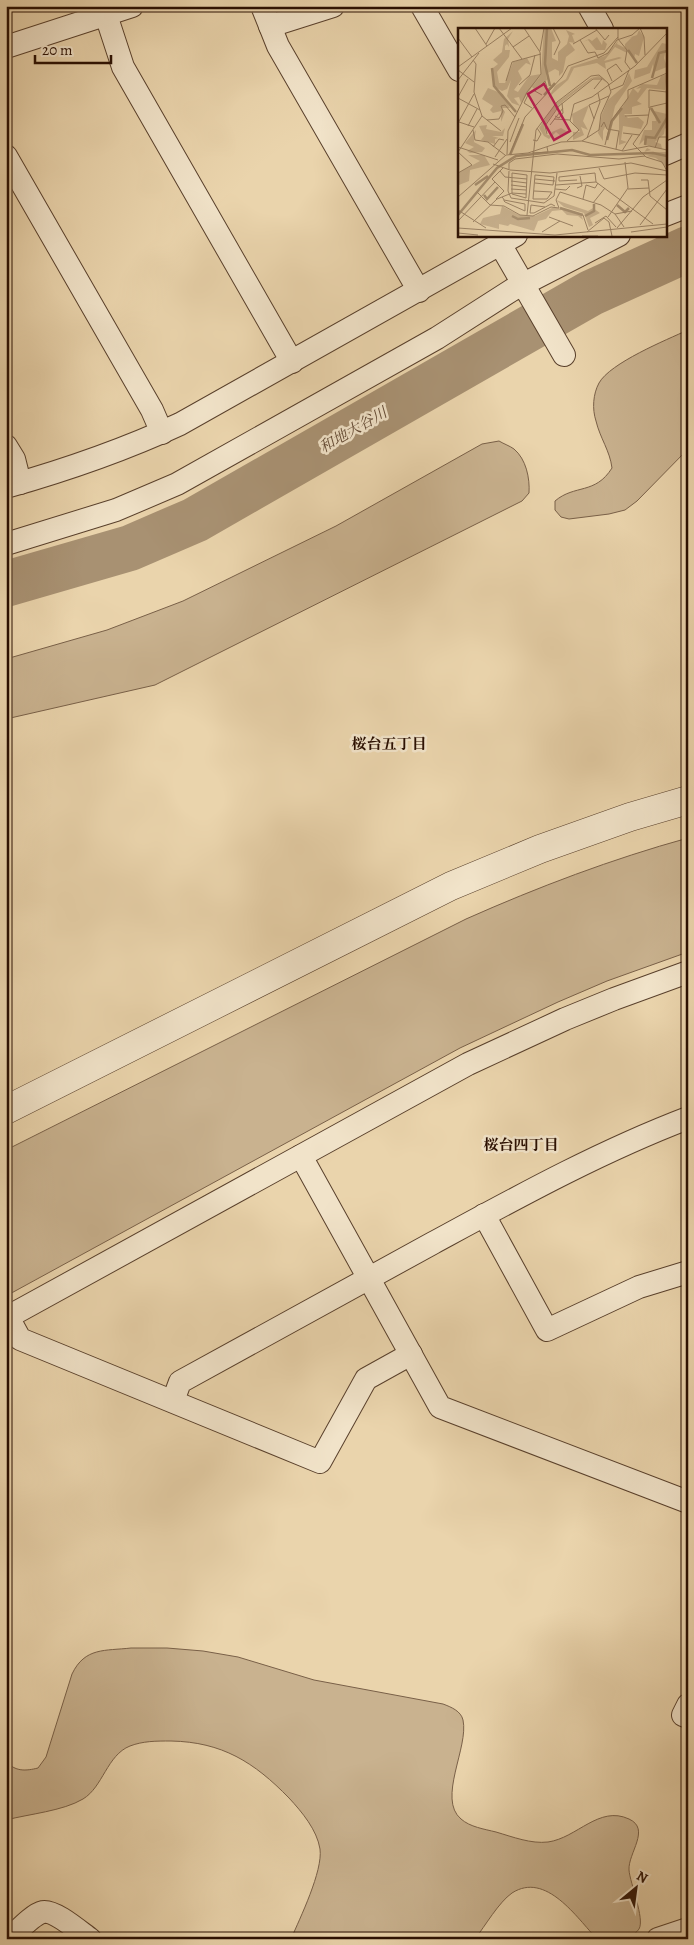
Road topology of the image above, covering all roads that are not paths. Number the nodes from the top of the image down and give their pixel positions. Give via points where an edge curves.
1 (132, 6) edge
2 (333, 6) edge
3 (422, 6) edge
4 (589, 6) edge
5 (106, 15) junction
6 (266, 16) edge
7 (601, 28) edge
8 (6, 47) edge
9 (458, 68) edge
10 (6, 156) edge
11 (688, 206) edge
12 (666, 215) edge
13 (617, 236) edge
14 (508, 240) edge
15 (524, 288) junction
16 (418, 290) junction
17 (562, 353) dead end
18 (292, 362) junction
19 (162, 433) junction
20 (6, 446) edge
21 (13, 485) edge
22 (6, 544) edge
23 (688, 800) edge
24 (688, 972) edge
25 (6, 1110) edge
26 (688, 1118) edge
27 (301, 1156) junction
28 (484, 1215) junction
29 (688, 1272) edge
30 (369, 1278) junction
31 (7, 1318) edge
32 (411, 1354) junction
33 (172, 1401) junction
34 (688, 1502) edge
35 (688, 1705) edge
36 (688, 1717) edge
37 (688, 1929) edge
38 (9, 1939) edge
39 (90, 1939) edge
40 (658, 1939) edge

1 - 5 street
2 - 6 street
3 - 9 street
4 - 7 street
5 - 8 street
5 - 18 street via 123,67
6 - 16 street via 278,46
10 - 19 street via 152,410
11 - 12 street
13 - 15 street via 573,257
14 - 15 street
14 - 16 street
15 - 17 street
15 - 22 street via 177,484 116,510
16 - 18 street
18 - 19 street
19 - 21 street via 92,461
20 - 21 street via 14,459
23 - 25 street via 540,849 451,886
24 - 27 street via 516,1041
26 - 28 street via 592,1158
27 - 30 street
27 - 31 street
28 - 29 street via 547,1330 639,1287
28 - 30 street
30 - 32 street
30 - 33 street via 180,1382
31 - 33 street via 20,1339
32 - 33 street via 366,1379 320,1462
32 - 34 street via 440,1407
35 - 36 street via 683,1714
37 - 40 street
38 - 39 street via 44,1912 57,1915

